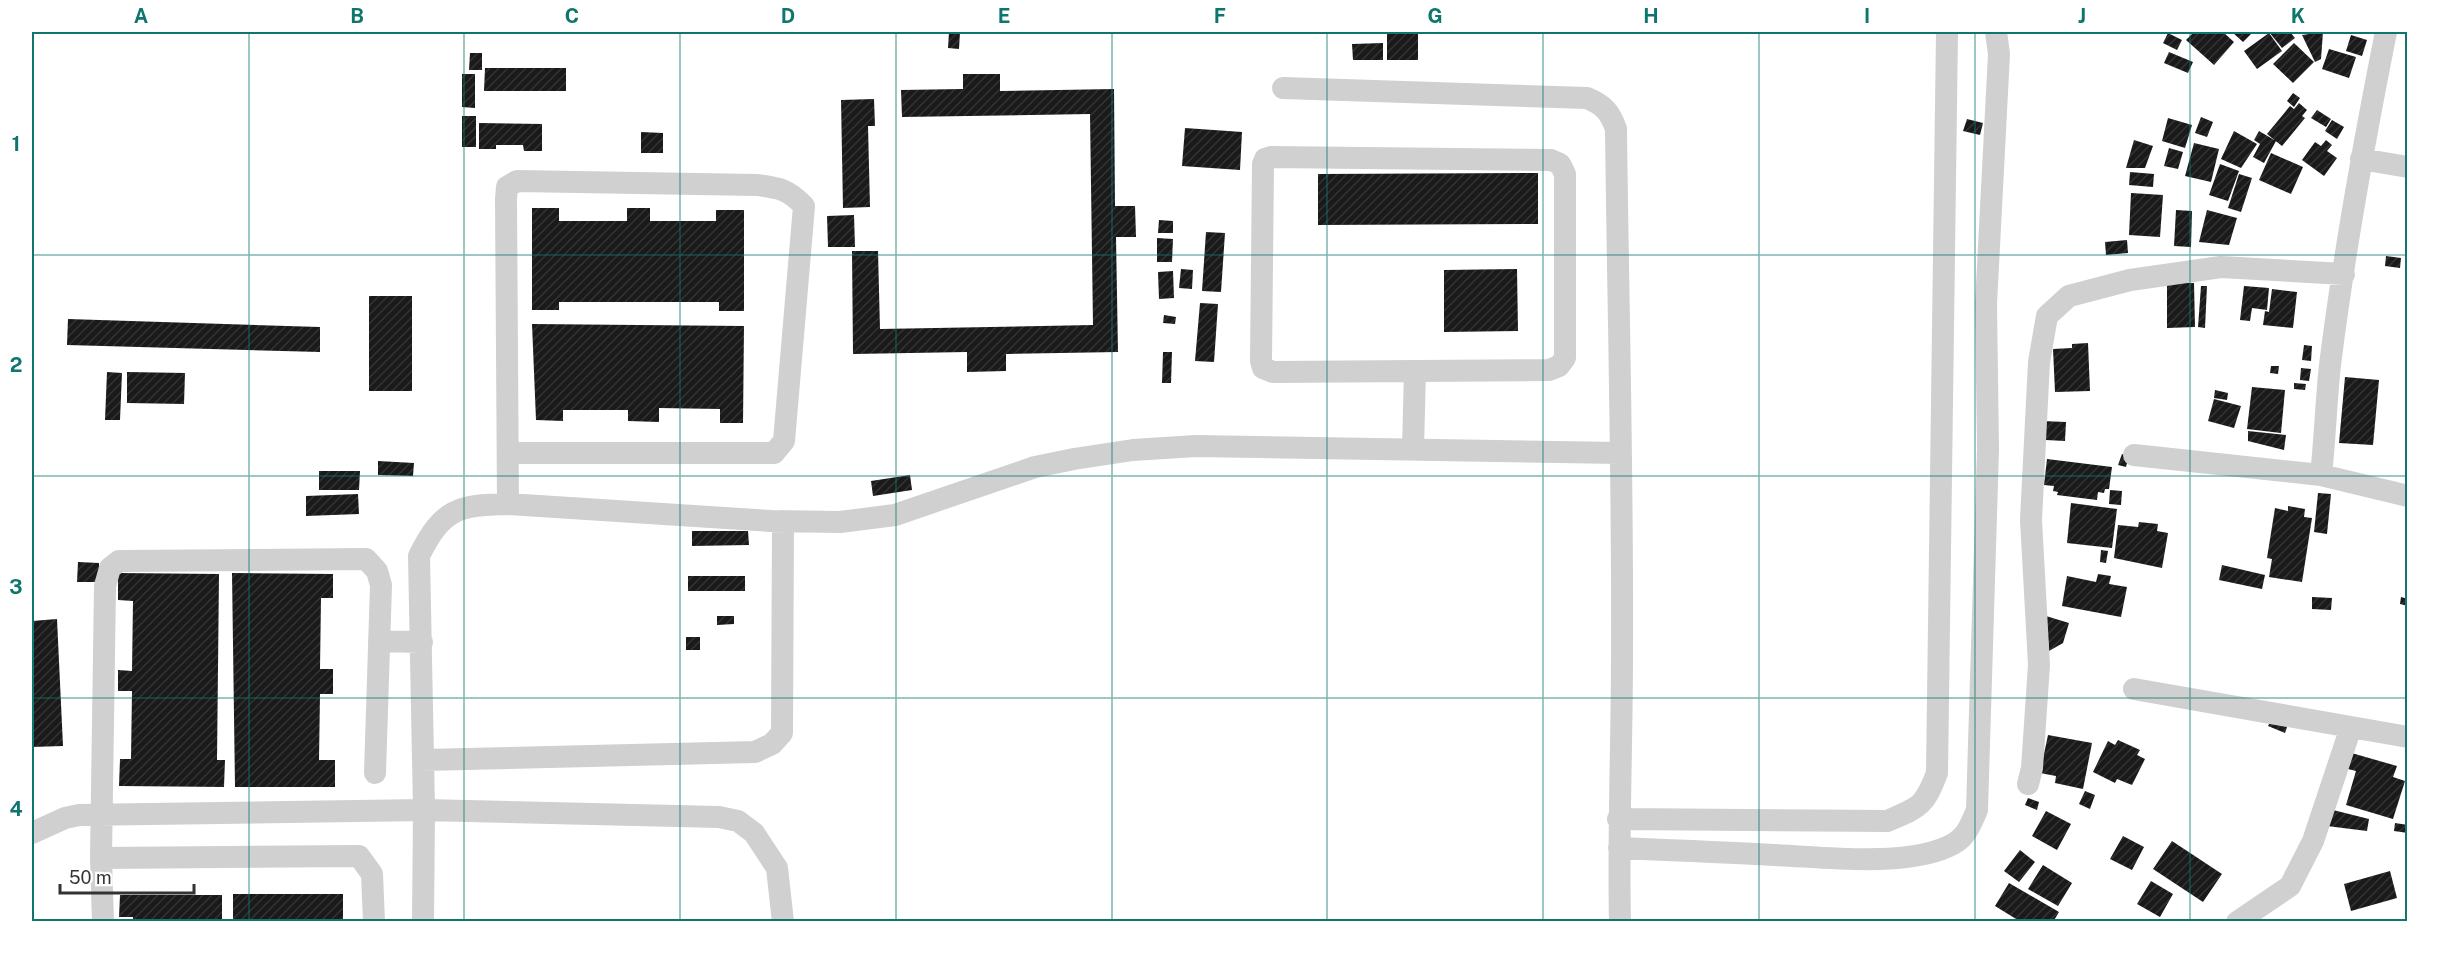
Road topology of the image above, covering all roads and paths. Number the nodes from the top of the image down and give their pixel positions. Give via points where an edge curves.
1 (1947, 32) edge
2 (1996, 32) edge
3 (2386, 32) edge
4 (1283, 88) dead end
5 (2361, 159) junction
6 (2408, 167) edge
7 (2344, 274) junction
8 (1415, 371) junction
9 (1413, 448) junction
10 (508, 453) junction
11 (1620, 453) junction
12 (2134, 455) dead end
13 (2321, 475) junction
14 (2408, 496) edge
15 (508, 504) junction
16 (783, 521) junction
17 (379, 641) junction
18 (422, 642) junction
19 (2134, 689) dead end
20 (2351, 727) junction
21 (2408, 737) edge
22 (423, 760) junction
23 (375, 773) dead end
24 (2028, 784) dead end
25 (423, 810) junction
26 (102, 815) junction
27 (1618, 819) junction
28 (32, 832) edge
29 (1619, 848) junction
30 (101, 858) junction
31 (103, 921) edge
32 (374, 921) edge
33 (423, 921) edge
34 (783, 921) edge
35 (1620, 921) edge
36 (2237, 921) edge

1 - 27 street via 1937,773 1928,797 1914,809 1887,821
2 - 29 street via 1999,54 1986,304 1988,449 1977,810 1966,836 1926,854 1847,859
3 - 5 street
4 - 11 street via 1587,98 1601,103 1611,114 1616,129
5 - 6 street
5 - 7 street
7 - 13 street via 2330,366
7 - 24 street via 2221,267 2130,280 2069,296 2047,316 2038,362 2031,520 2039,665
8 - 8 street via 1273,372 1263,368 1265,159 1551,160 1560,165 1564,174 1565,358 1549,370
8 - 9 street
9 - 11 street
9 - 16 street via 1196,446 1133,450 1035,467 895,515 840,522
10 - 10 street via 507,187 517,181 757,185 791,193 804,206 784,441 774,453
10 - 15 street
11 - 27 street via 1622,655
12 - 13 street
13 - 14 street
15 - 16 street
15 - 18 street via 473,505 445,517 427,540 419,556
16 - 22 street via 782,733 772,744 755,752
17 - 18 street
17 - 23 street
17 - 26 street via 381,585 377,571 366,559 119,561 110,568 105,586
18 - 22 street
19 - 20 street
20 - 21 street
20 - 36 street via 2313,841 2290,886
22 - 25 street
25 - 26 street
25 - 33 street
25 - 34 street via 719,817 738,821 754,833 777,868
26 - 28 street via 65,818
26 - 30 street
27 - 29 street
29 - 35 street
30 - 31 street
30 - 32 street via 359,856 372,874

